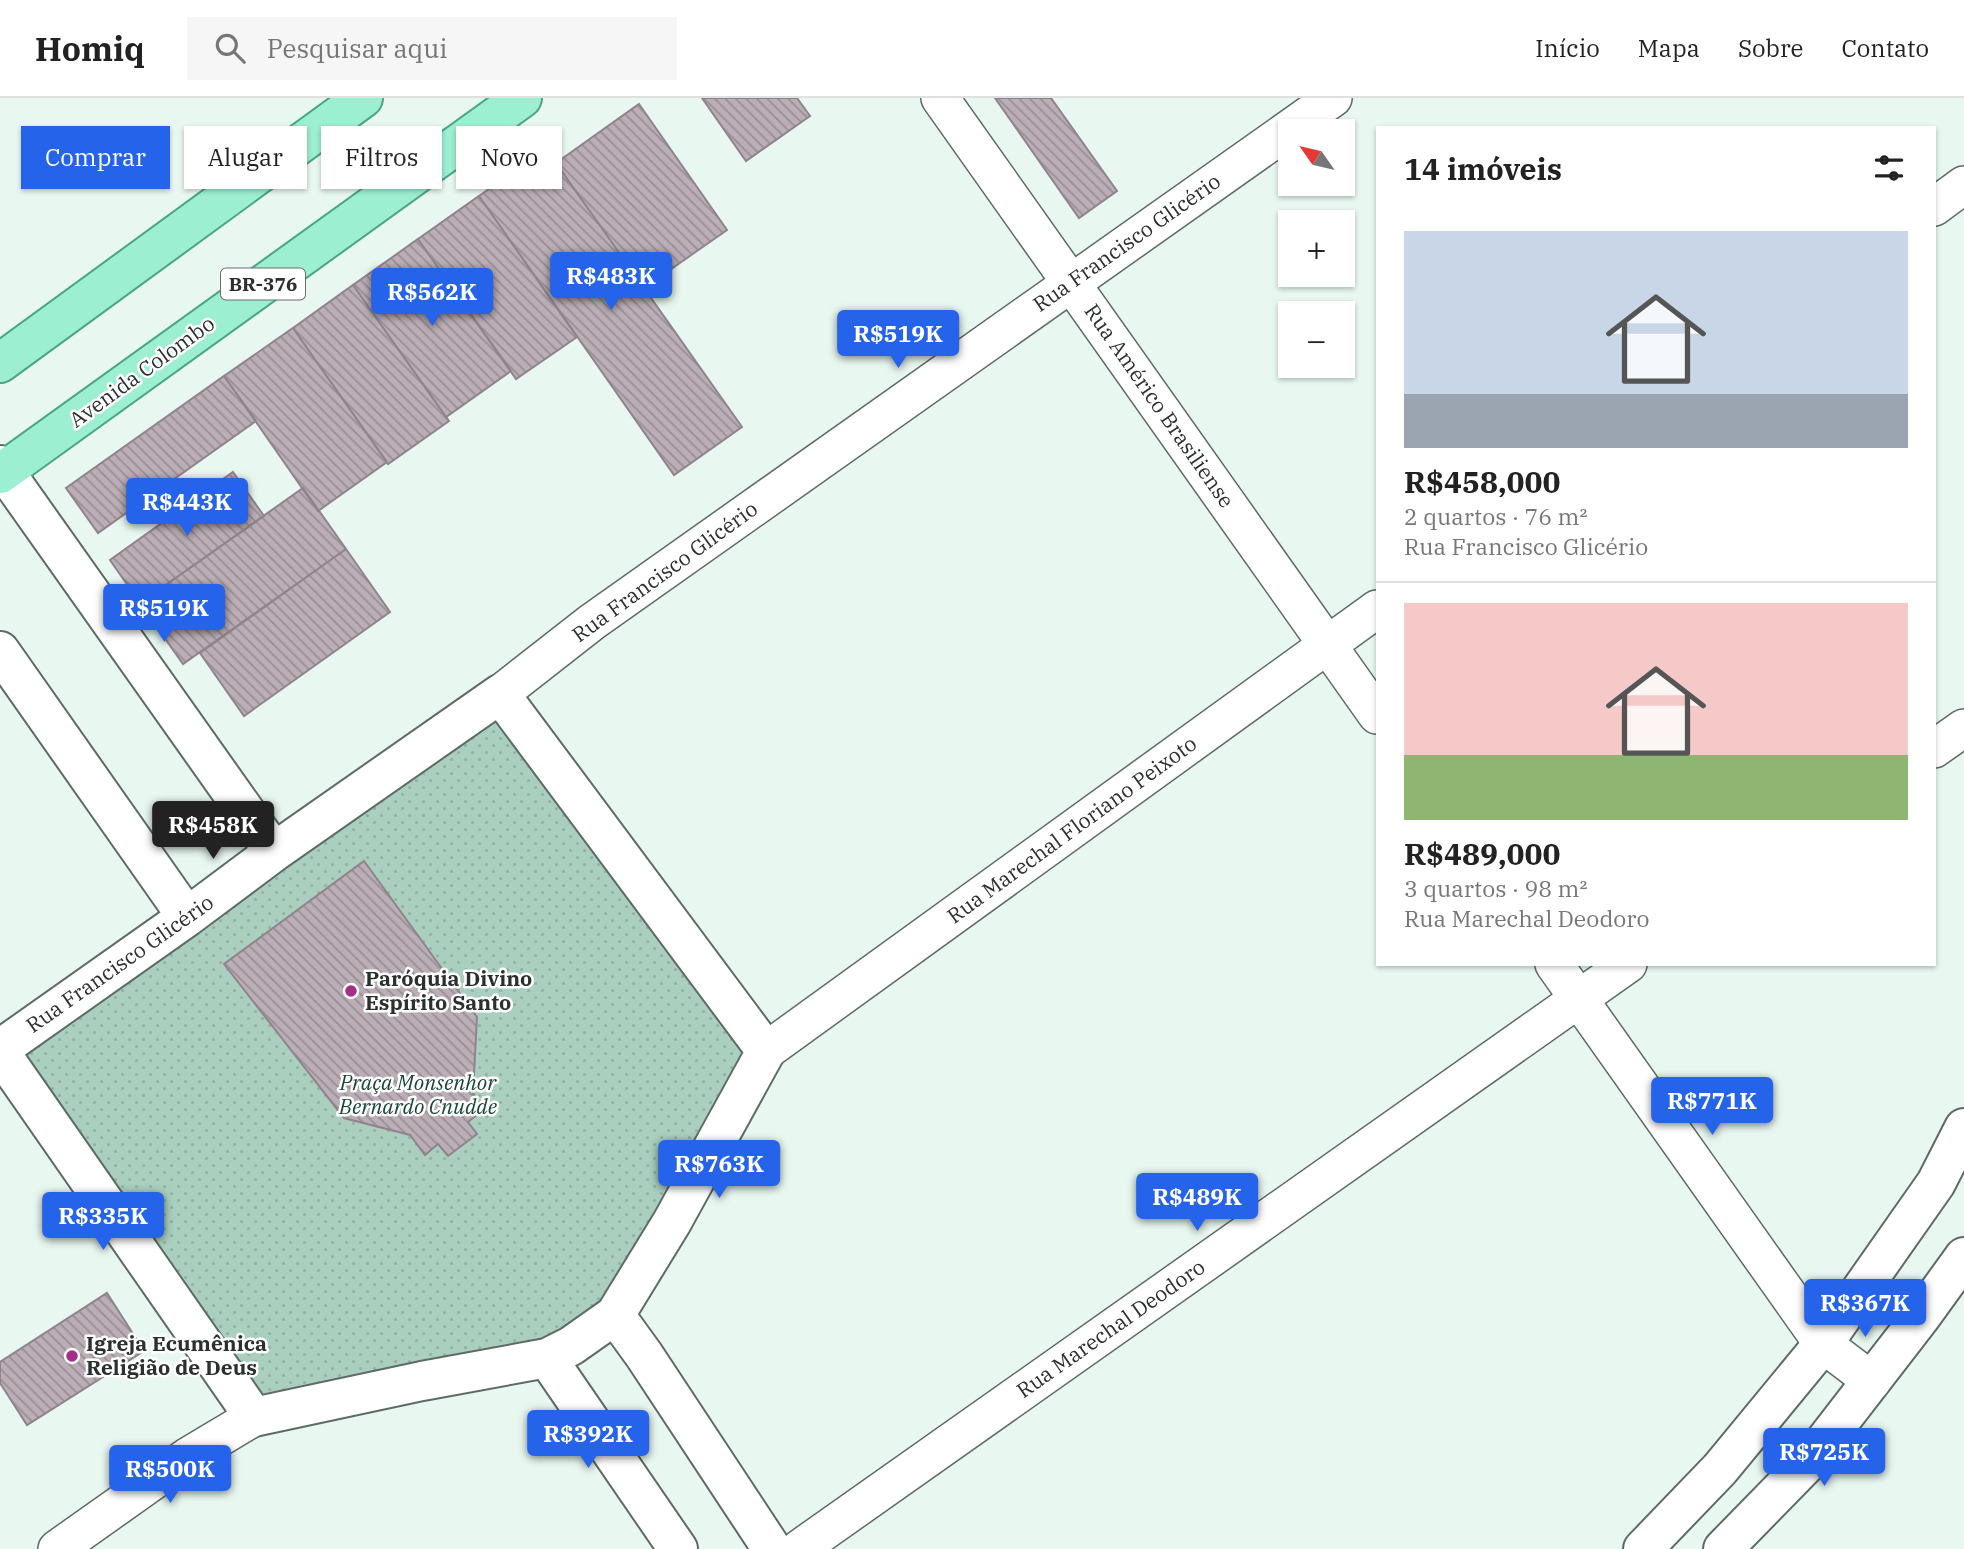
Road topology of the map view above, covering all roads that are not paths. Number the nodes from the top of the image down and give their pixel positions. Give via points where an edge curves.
1 (363, 98) edge
2 (522, 98) edge
3 (940, 98) edge
4 (1333, 98) edge
5 (1964, 185) edge
6 (1936, 206) edge
7 (1071, 283) junction
8 (0, 363) edge
9 (1, 470) edge
10 (1376, 610) edge
11 (1328, 645) junction
12 (0, 651) edge
13 (500, 694) junction
14 (1376, 714) edge
15 (1964, 728) edge
16 (1936, 748) edge
17 (274, 852) junction
18 (187, 917) junction
19 (1555, 966) edge
20 (1625, 966) edge
21 (1579, 999) junction
22 (0, 1051) edge
23 (766, 1051) junction
24 (1964, 1128) edge
25 (1964, 1257) edge
26 (615, 1315) junction
27 (1823, 1344) junction
28 (547, 1358) junction
29 (1872, 1381) junction
30 (254, 1417) junction
31 (57, 1549) edge
32 (678, 1549) edge
33 (772, 1549) edge
34 (799, 1549) edge
35 (1643, 1549) edge
36 (1723, 1549) edge

1 - 8 main road
2 - 9 main road, Avenida Colombo / BR-376
3 - 7 street, Rua Américo Brasiliense
4 - 7 street, Rua Francisco Glicério
5 - 6 street
7 - 11 street, Rua Américo Brasiliense
7 - 13 street, Rua Francisco Glicério via 603,614
9 - 17 main road
10 - 11 street, Rua Marechal Floriano Peixoto
11 - 14 street, Rua Américo Brasiliense
11 - 23 street, Rua Marechal Floriano Peixoto
12 - 18 main road
13 - 17 main road, Rua Francisco Glicério
13 - 23 main road
15 - 16 street
17 - 18 main road, Rua Francisco Glicério
18 - 22 main road, Rua Francisco Glicério
19 - 21 street
20 - 21 street, Rua Marechal Deodoro
21 - 27 street
21 - 34 street, Rua Marechal Deodoro
22 - 30 main road
23 - 26 main road
24 - 27 main road via 1936,1183
25 - 29 main road
26 - 28 main road
26 - 33 main road
27 - 29 street
27 - 35 main road via 1720,1469
28 - 30 main road
28 - 32 main road
29 - 36 main road via 1811,1459
30 - 31 street via 187,1457

